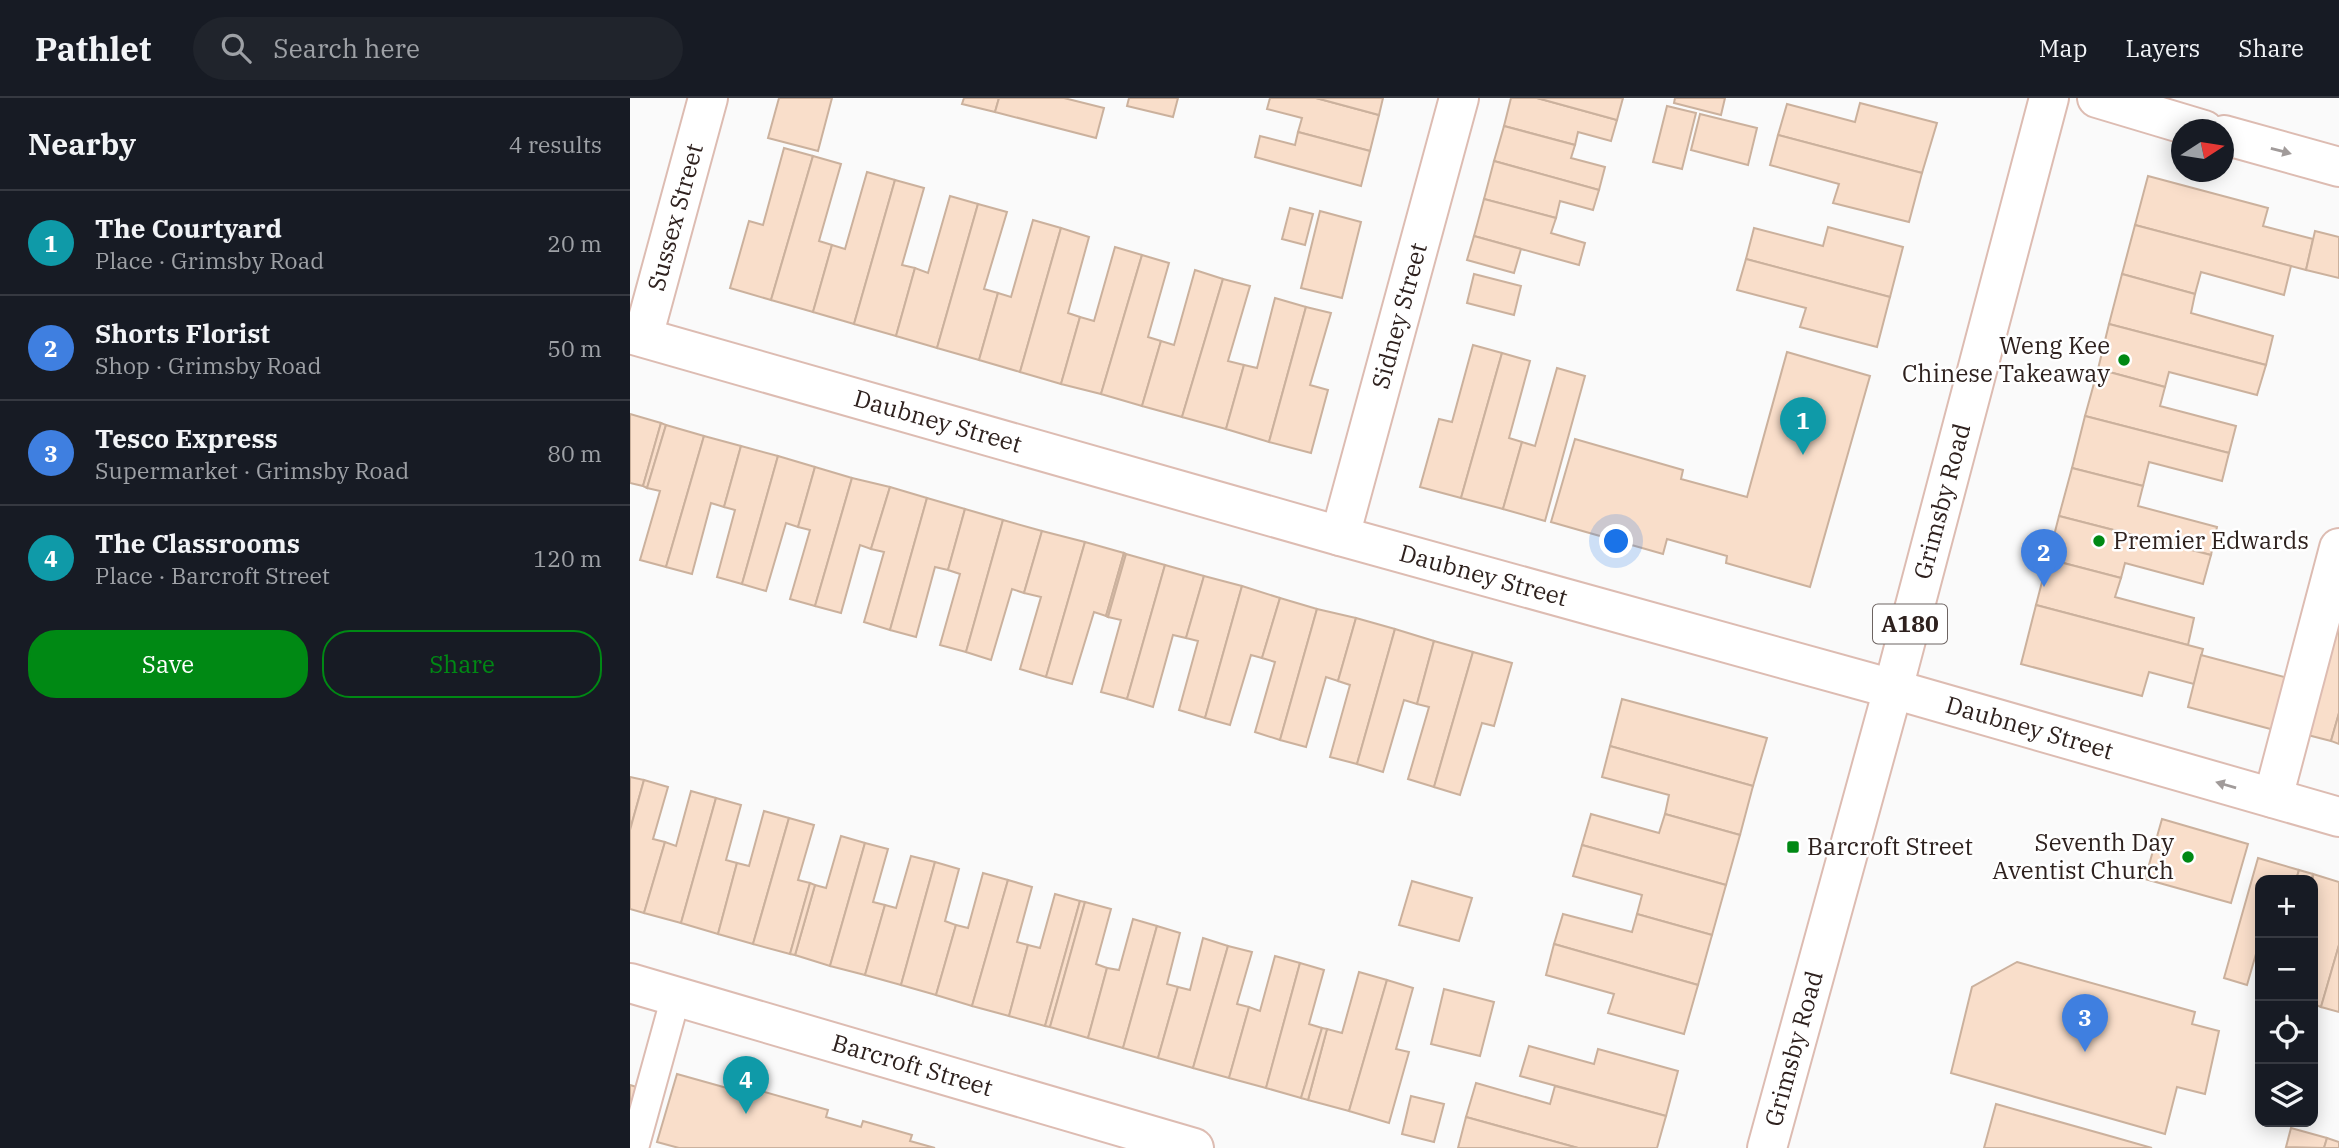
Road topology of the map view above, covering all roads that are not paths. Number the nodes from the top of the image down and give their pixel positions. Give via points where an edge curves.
1 (708, 98) edge
2 (1459, 98) edge
3 (2049, 98) edge
4 (2097, 98) edge
5 (2171, 120) edge
6 (2234, 138) edge
7 (2339, 167) edge
8 (637, 335) edge
9 (1340, 536) junction
10 (2339, 548) edge
11 (1893, 688) junction
12 (2273, 798) junction
13 (2339, 817) edge
14 (630, 984) edge
15 (676, 996) junction
16 (634, 1148) edge
17 (1194, 1148) edge
18 (1767, 1148) edge

1 - 8 street, Sussex Street
2 - 9 street, Sidney Street
3 - 11 street, Grimsby Road / A180
4 - 5 street
6 -> 7 street
8 - 9 street, Daubney Street
9 - 11 street, Daubney Street
10 - 12 street
12 -> 11 street, Daubney Street
11 - 18 street, Grimsby Road / A180
12 - 13 street, Daubney Street
14 - 15 street, Barcroft Street
15 - 16 lane
15 - 17 street, Barcroft Street

